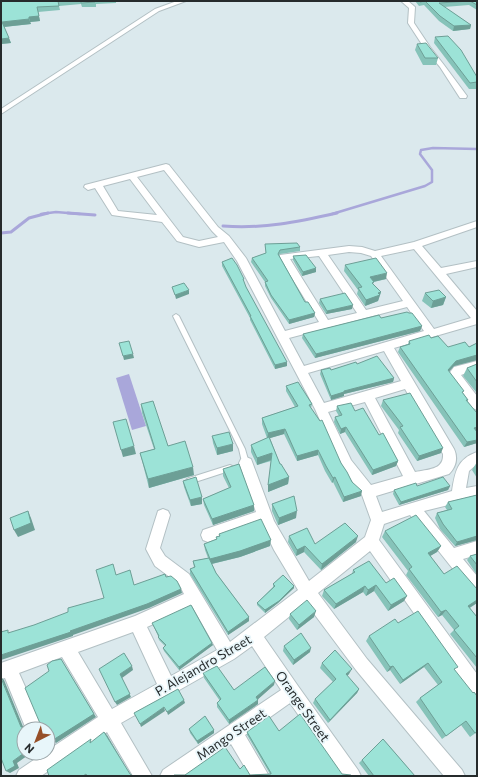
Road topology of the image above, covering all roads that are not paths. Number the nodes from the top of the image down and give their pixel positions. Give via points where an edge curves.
1 (170, 1) edge
2 (183, 1) edge
3 (404, 1) edge
4 (463, 96) dead end
5 (1, 105) edge
6 (1, 112) edge
7 (132, 176) junction
8 (98, 185) junction
9 (88, 187) dead end
10 (163, 219) junction
11 (476, 225) edge
12 (226, 238) junction
13 (416, 245) junction
14 (321, 252) junction
15 (375, 254) junction
16 (477, 264) edge
17 (440, 272) junction
18 (409, 302) junction
19 (364, 315) junction
20 (176, 316) dead end
21 (477, 319) edge
22 (326, 325) junction
23 (431, 333) junction
24 (281, 336) junction
25 (387, 347) junction
26 (477, 365) edge
27 (301, 371) junction
28 (409, 383) junction
29 (368, 396) junction
30 (477, 405) edge
31 (321, 410) junction
32 (477, 458) edge
33 (246, 463) junction
34 (412, 479) junction
35 (184, 483) edge
36 (368, 492) junction
37 (477, 492) edge
38 (458, 495) junction
39 (413, 508) junction
40 (163, 515) dead end
41 (264, 516) junction
42 (378, 520) junction
43 (208, 535) dead end
44 (371, 541) junction
45 (477, 548) edge
46 (451, 556) junction
47 (477, 588) edge
48 (307, 593) junction
49 (194, 596) junction
50 (137, 623) junction
51 (254, 635) junction
52 (66, 648) junction
53 (228, 653) junction
54 (5, 670) edge
55 (167, 686) junction
56 (477, 688) edge
57 (292, 692) junction
58 (109, 720) junction
59 (31, 721) edge
60 (234, 733) junction
61 (39, 767) edge
62 (143, 776) edge
63 (169, 776) edge
64 (260, 776) edge
65 (352, 776) edge
66 (456, 776) edge

1 - 5 street via 151,8
2 - 6 street via 157,10
3 - 4 street via 412,7 411,23
7 - 8 street
7 - 10 street
7 - 12 street via 166,168 215,229
8 - 9 street
8 - 10 street via 115,213
10 - 12 street via 180,239 199,244
11 - 13 street
12 - 24 street via 242,260
13 - 15 street
13 - 17 street
14 - 15 street via 362,250
14 - 19 street
14 - 22 street via 284,257
15 - 18 street
16 - 17 street
17 - 21 street
18 - 19 street
18 - 23 street
19 - 22 street
20 - 33 lane via 242,449
21 - 23 street
22 - 24 street
23 - 25 street
24 - 27 street
25 - 27 street
25 - 28 street
26 - 30 street via 458,370 454,375
27 - 31 street
28 - 29 street
28 - 34 street via 449,453 450,460 444,470
29 - 31 street
29 - 34 street
31 - 36 street via 346,464
32 - 38 street via 464,466
33 - 35 lane
33 - 41 street
34 - 36 street
36 - 42 street
37 - 38 street
38 - 39 street
39 - 42 street
39 - 46 street
40 - 49 street via 153,549 160,561 184,579
41 - 43 street
41 - 48 street
42 - 44 street
44 - 48 street, P. Alejandro Street
44 - 56 street
45 - 46 street
46 - 47 street
48 - 51 street, P. Alejandro Street
48 - 66 street via 349,648
49 - 50 street
49 - 53 street
50 - 52 street
50 - 55 street
51 - 53 street, P. Alejandro Street
51 - 57 street, Orange Street
52 - 54 street
52 - 58 street
53 - 55 street, P. Alejandro Street
54 - 59 street
55 - 58 street, P. Alejandro Street
57 - 60 street, Mango Street
57 - 65 street, Orange Street
58 - 61 street, P. Alejandro Street
58 - 62 street
60 - 63 street, Mango Street
60 - 64 street

